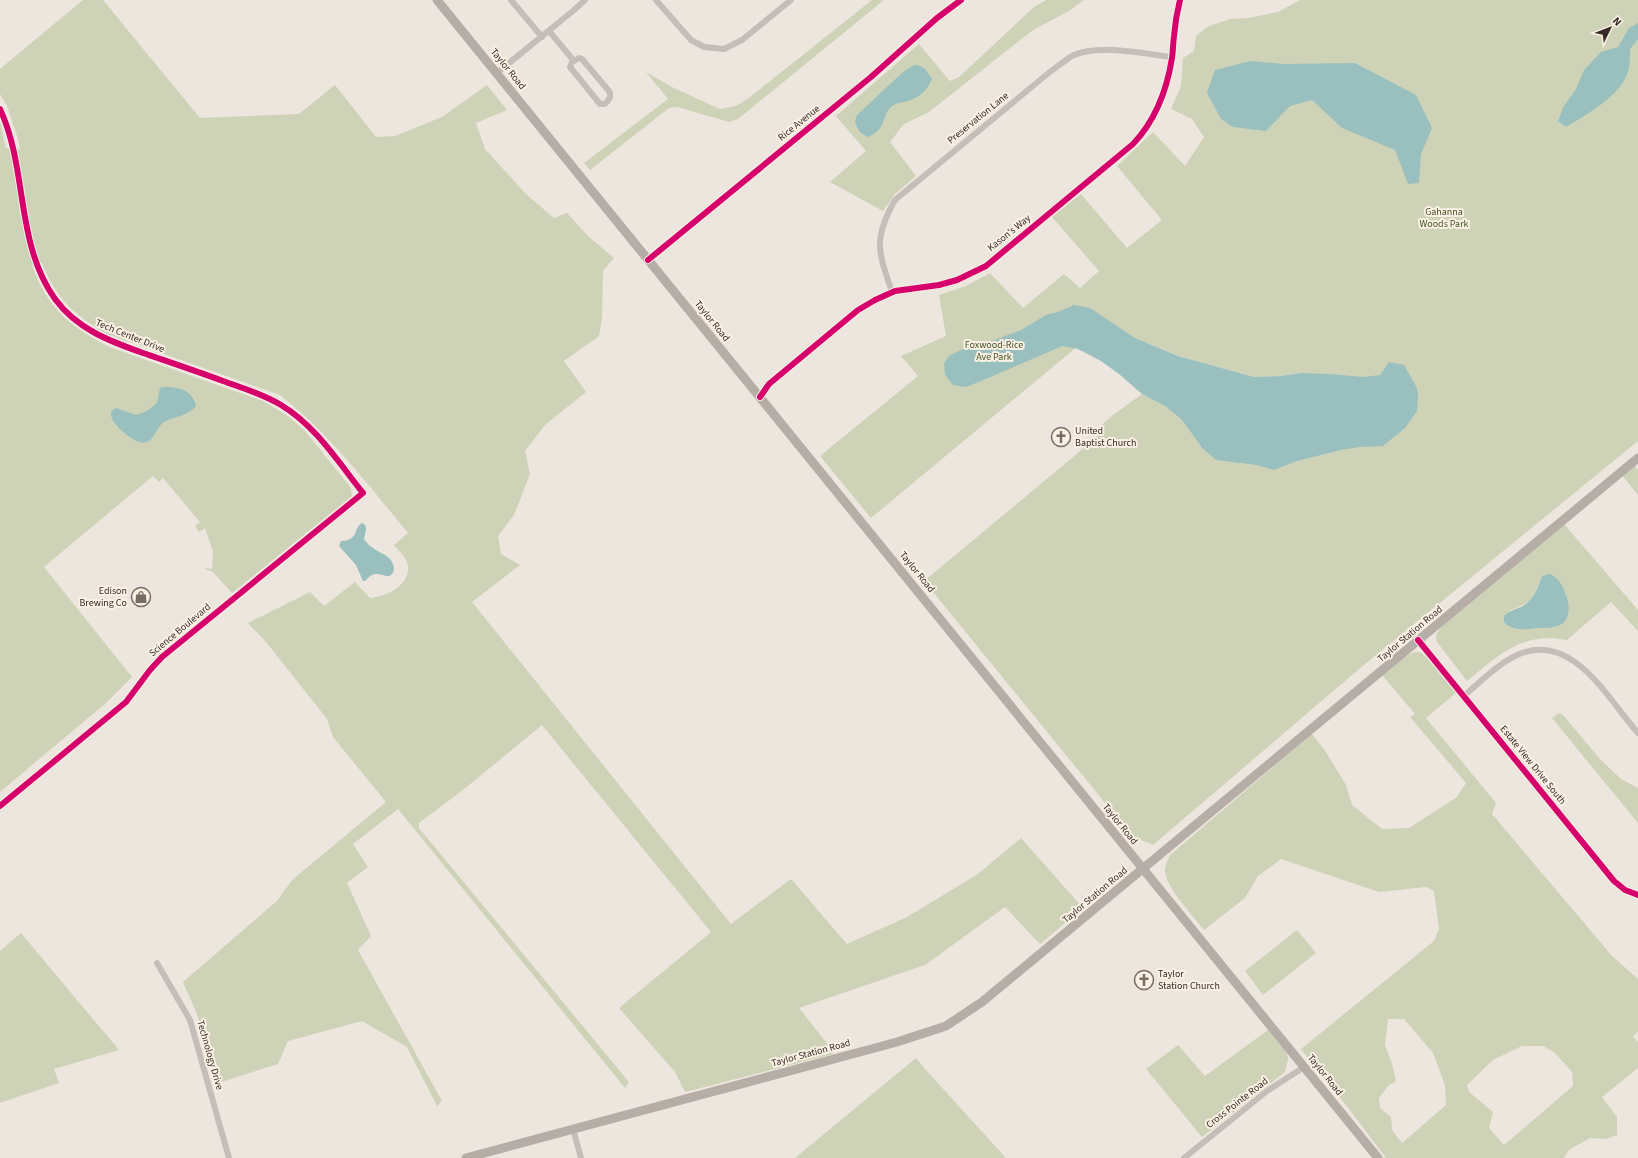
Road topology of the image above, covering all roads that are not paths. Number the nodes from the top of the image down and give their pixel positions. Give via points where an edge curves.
1 (437, 0) edge
2 (511, 0) edge
3 (585, 0) edge
4 (656, 0) edge
5 (791, 0) edge
6 (962, 0) edge
7 (1180, 0) edge
8 (549, 31) junction
9 (542, 37) junction
10 (1172, 57) junction
11 (574, 61) junction
12 (497, 73) junction
13 (0, 109) edge
14 (648, 260) junction
15 (892, 292) junction
16 (760, 397) junction
17 (1638, 458) edge
18 (363, 493) joint
19 (1418, 640) junction
20 (1464, 696) junction
21 (1638, 734) edge
22 (0, 806) edge
23 (1143, 869) junction
24 (1638, 895) edge
25 (157, 963) dead end
26 (1304, 1067) junction
27 (573, 1129) junction
28 (229, 1158) edge
29 (466, 1158) edge
30 (581, 1158) edge
31 (1184, 1158) edge
32 (1378, 1158) edge

1 - 12 main road, Taylor Road
2 - 9 street
3 - 8 street
4 - 5 street via 691,40 704,47 724,49 742,40
6 - 14 street, Rice Avenue via 937,18 871,77
7 - 10 street, Kason's Way
8 - 9 street
8 - 11 street
9 - 12 street
10 - 15 street, Kason's Way via 1167,81 1154,117 1142,135 1080,189 986,266 957,280 939,285
10 - 15 street, Preservation Lane via 1108,50 1083,52 1074,56 1051,71 895,200 885,218 879,247
11 - 11 street via 570,64 572,70 600,104 605,104 610,99 609,91 582,59
12 - 14 main road, Taylor Road
13 - 18 street, Tech Center Drive via 13,149 34,259 48,288 64,310 86,329 111,342 249,390 280,404 307,424
14 - 16 main road, Taylor Road
15 - 16 street, Kason's Way via 858,310 770,384
16 - 23 main road, Taylor Road
17 - 19 main road, Taylor Station Road
18 - 22 street, Science Boulevard via 162,657 126,702
19 - 20 street, Estate View Drive South
19 - 23 main road, Taylor Station Road
20 - 21 street via 1517,655 1532,650 1562,653 1587,671
20 - 24 street, Estate View Drive South via 1614,881 1625,890
23 - 26 main road, Taylor Road
23 - 27 main road, Taylor Station Road via 982,1002 946,1026 897,1042
25 - 28 street, Technology Drive via 190,1020
26 - 31 street, Cross Pointe Road via 1267,1091
26 - 32 main road, Taylor Road
27 - 29 main road, Taylor Station Road
27 - 30 street

